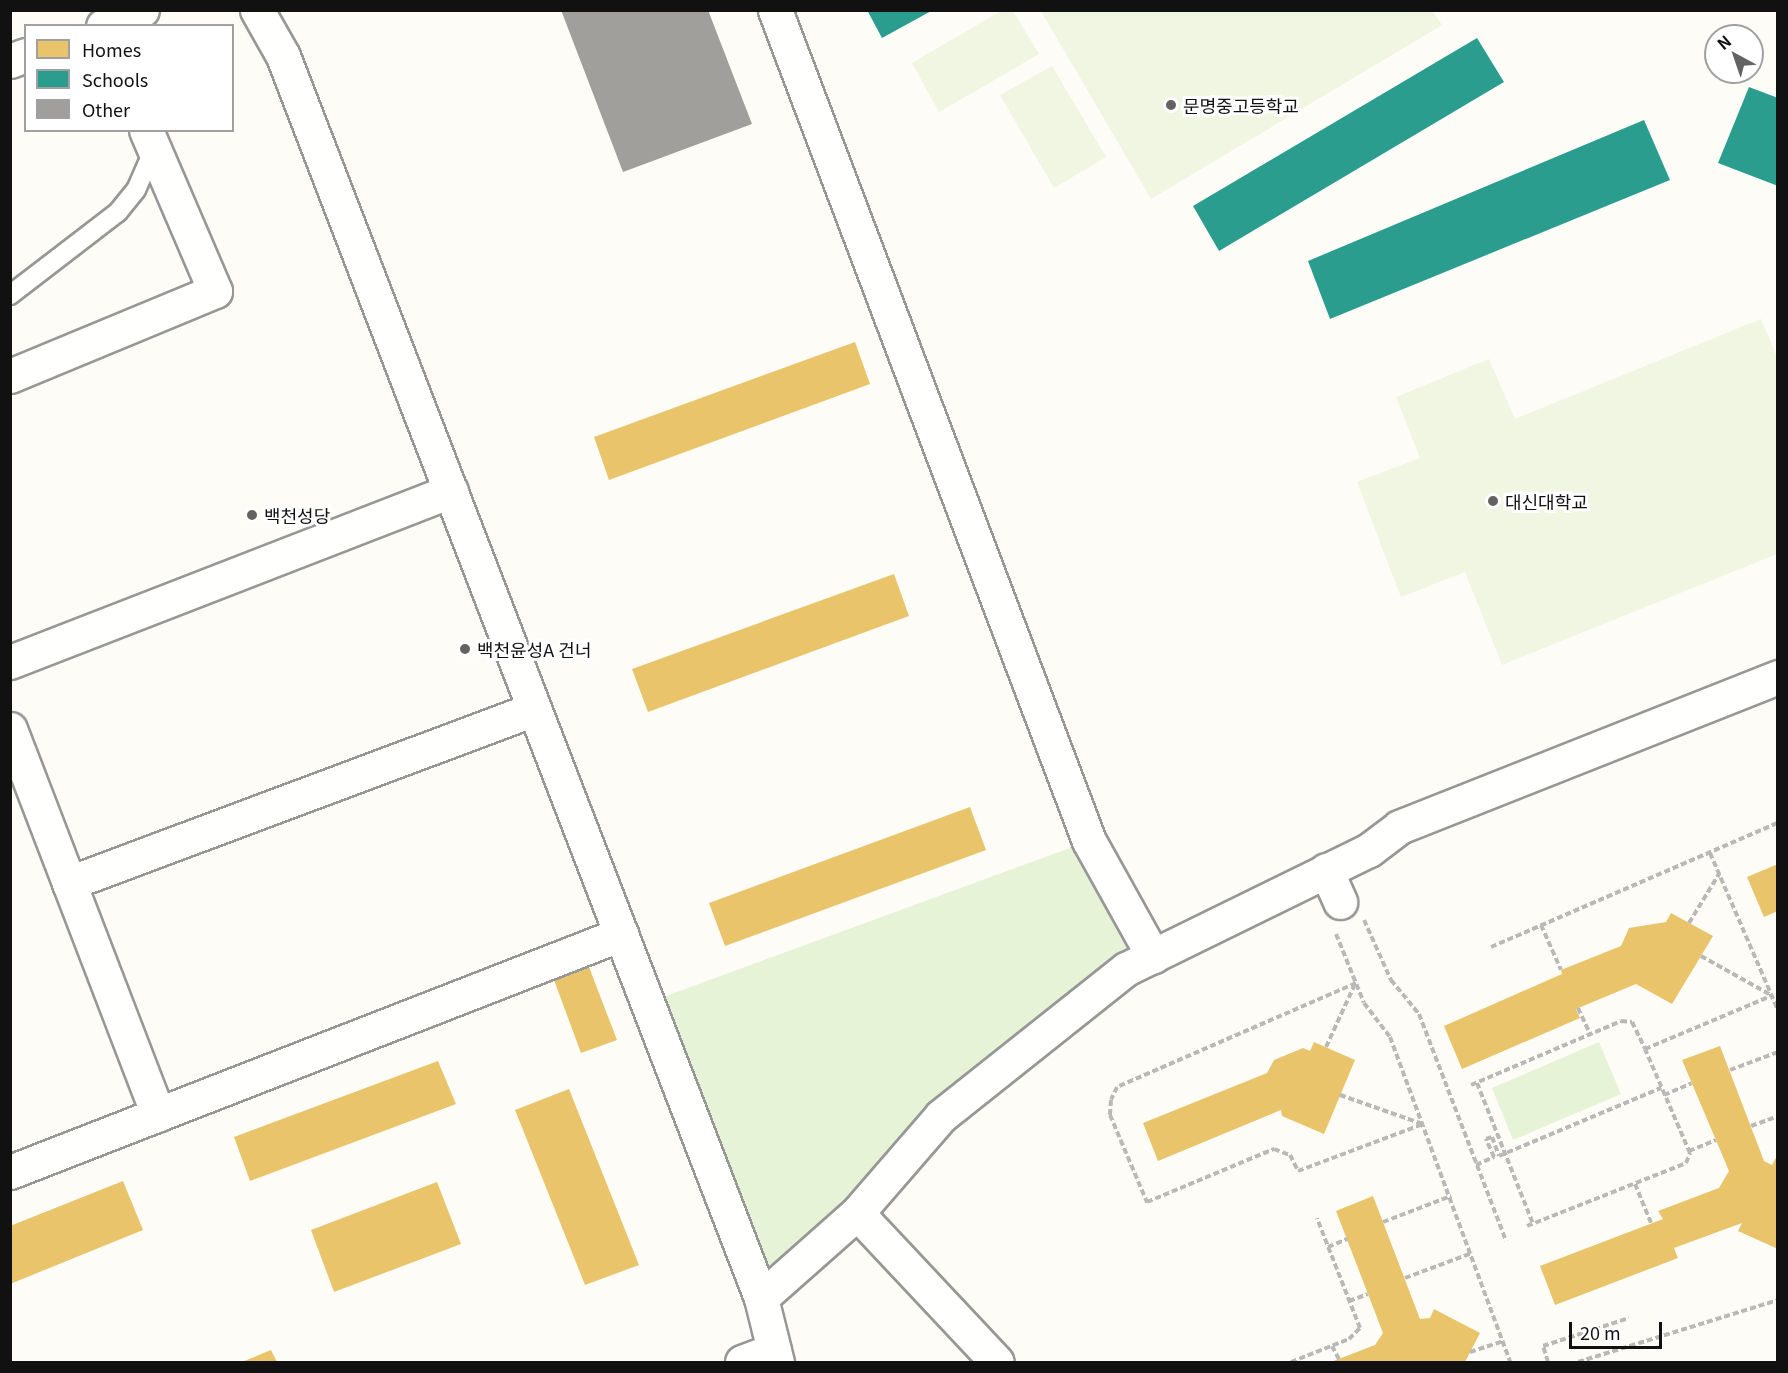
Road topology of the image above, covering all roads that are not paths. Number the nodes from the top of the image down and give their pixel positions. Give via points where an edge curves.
1 (142, 10) edge
2 (257, 10) edge
3 (775, 10) edge
4 (108, 24) edge
5 (150, 140) edge
6 (10, 296) edge
7 (10, 376) edge
8 (450, 491) junction
9 (10, 662) edge
10 (1778, 677) edge
11 (534, 710) junction
12 (10, 729) edge
13 (1326, 870) junction
14 (69, 884) junction
15 (1346, 917) road end
16 (621, 934) junction
17 (1153, 956) junction
18 (158, 1115) junction
19 (10, 1172) edge
20 (857, 1213) junction
21 (761, 1299) junction
22 (776, 1356) edge
23 (742, 1362) edge
24 (997, 1362) edge

1 - 4 street
2 - 8 street via 283,56
3 - 17 street via 1089,841
5 - 6 lane via 136,190 118,212
5 - 7 street via 215,291
8 - 9 street
8 - 11 street
10 - 13 street via 1399,827 1369,850
11 - 14 street
11 - 16 street
12 - 14 street
13 - 15 street
13 - 17 street
14 - 18 street
16 - 18 street
16 - 21 street
17 - 20 street via 1126,969 941,1116
18 - 19 street
20 - 21 street
20 - 24 street
21 - 22 street
22 - 23 street

